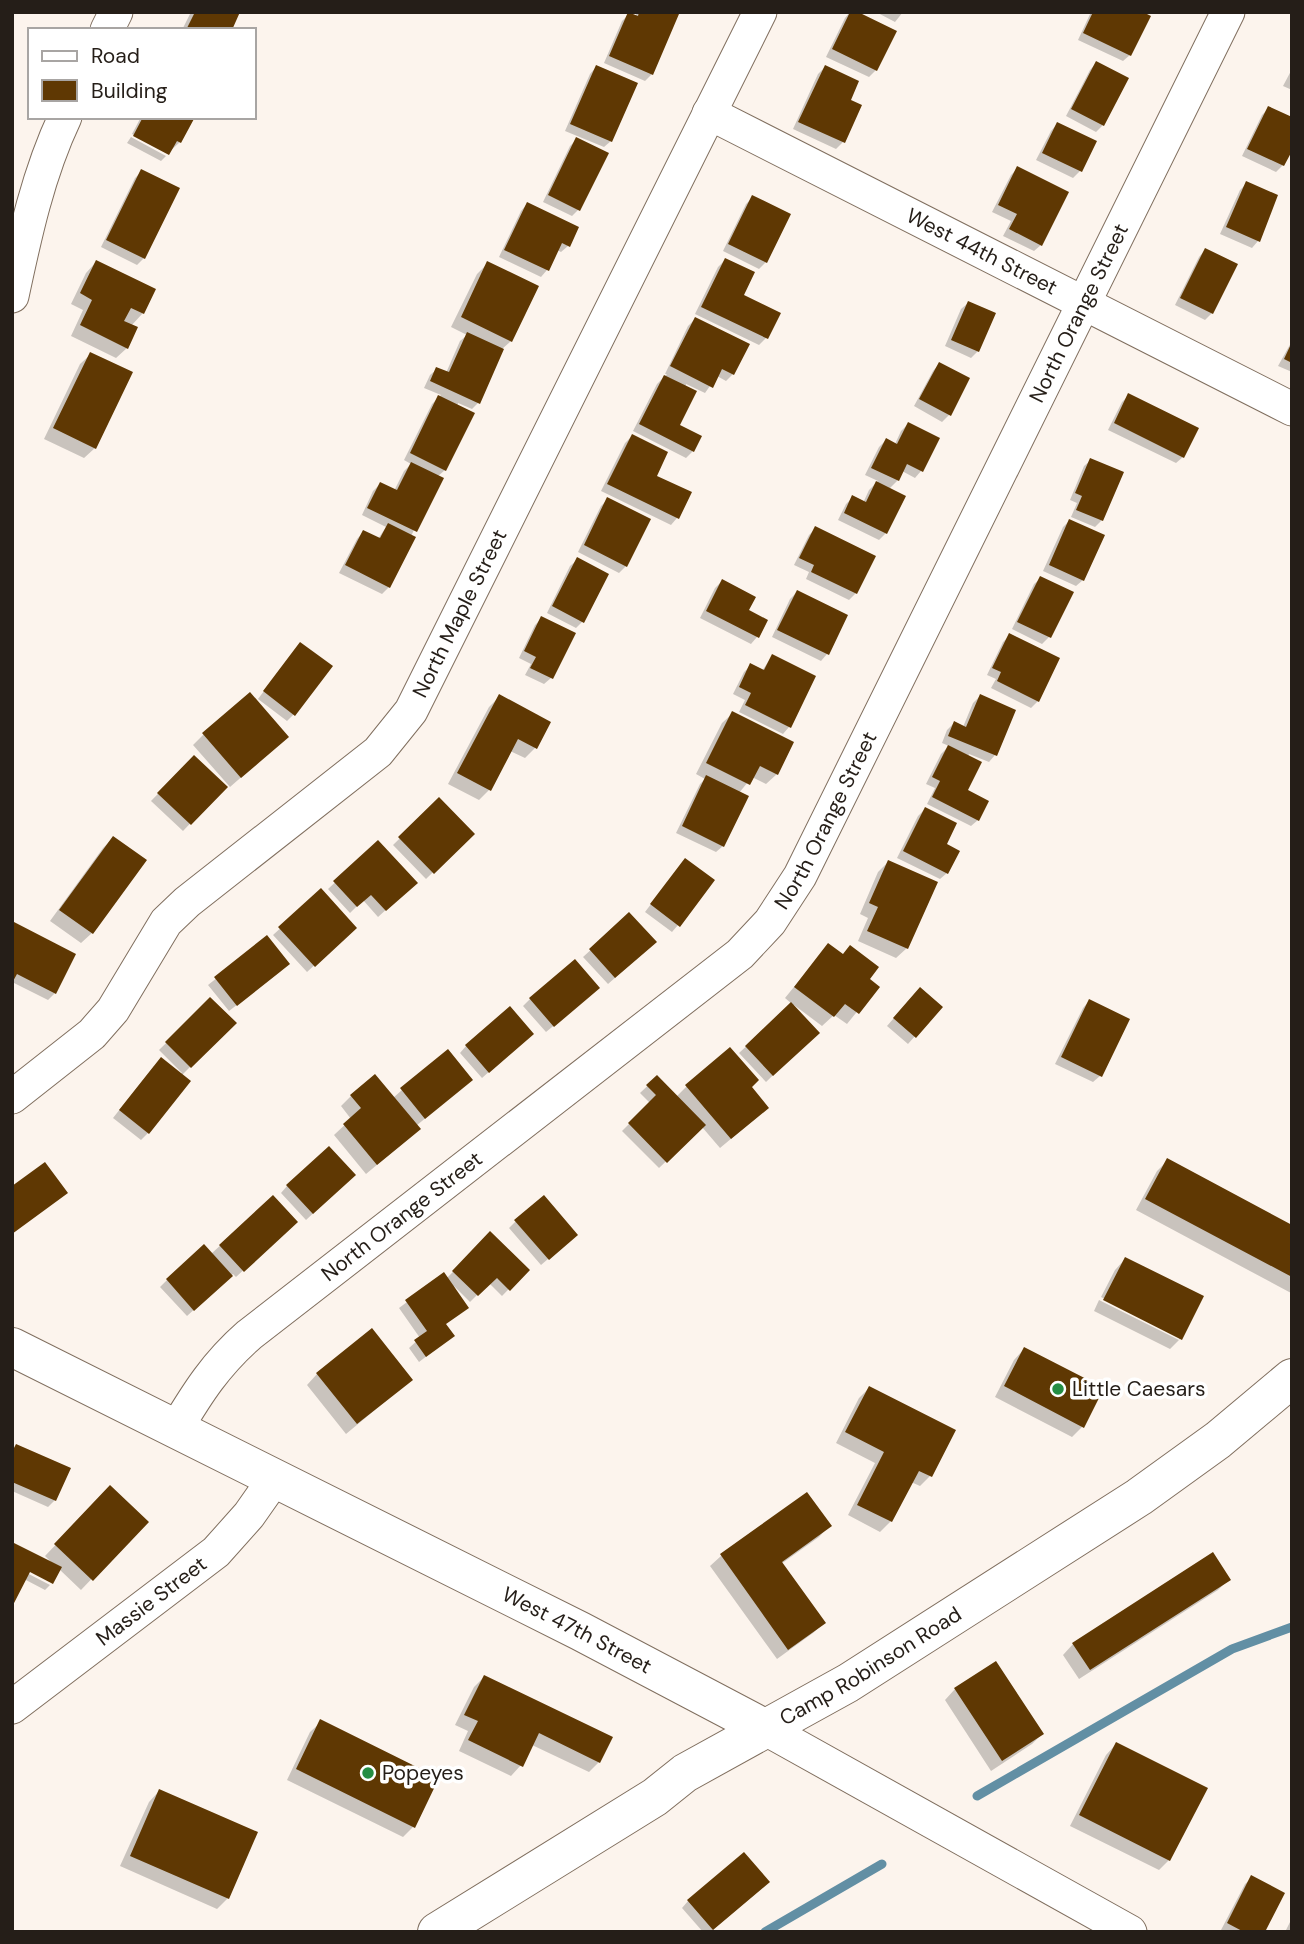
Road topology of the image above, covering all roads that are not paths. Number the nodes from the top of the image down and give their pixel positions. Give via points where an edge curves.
1 (116, 12) edge
2 (760, 12) edge
3 (1228, 12) edge
4 (108, 28) edge
5 (709, 113) junction
6 (64, 119) edge
7 (12, 296) edge
8 (1085, 302) junction
9 (1292, 409) edge
10 (12, 1097) edge
11 (12, 1347) edge
12 (1292, 1378) edge
13 (176, 1429) junction
14 (275, 1478) junction
15 (12, 1707) edge
16 (766, 1729) junction
17 (437, 1932) edge
18 (1129, 1932) edge

1 - 4 street
2 - 5 street, North Maple Street
3 - 8 street, North Orange Street
5 - 8 street, West 44th Street
5 - 10 street, North Maple Street via 411,711 378,752 166,922 113,1010 92,1034
6 - 7 street via 36,191
8 - 9 street, West 44th Street
8 - 13 street, North Orange Street via 800,876 770,922 740,954 249,1335 200,1388
11 - 13 main road, West 47th Street
12 - 16 main road, Camp Robinson Road via 1218,1440 1139,1497 848,1683
13 - 14 main road, West 47th Street
14 - 15 street, Massie Street via 216,1552
14 - 16 main road, West 47th Street
16 - 17 main road, Camp Robinson Road via 685,1773 655,1797
16 - 18 street, West 47th Street

